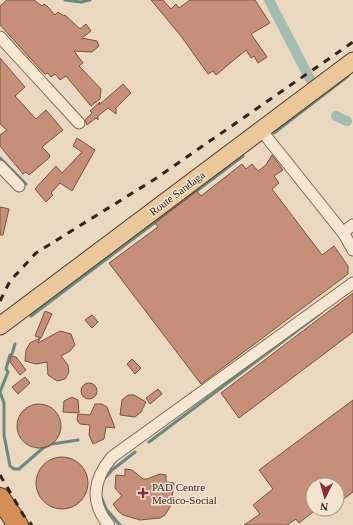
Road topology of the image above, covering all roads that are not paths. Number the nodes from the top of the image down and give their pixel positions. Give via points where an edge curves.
1 (0, 37) edge
2 (353, 60) edge
3 (79, 123) dead end
4 (261, 130) junction
5 (0, 166) edge
6 (20, 186) dead end
7 (353, 225) edge
8 (344, 234) junction
9 (353, 250) edge
10 (353, 283) edge
11 (0, 326) edge
12 (0, 498) edge
13 (0, 520) edge
14 (3, 525) edge
15 (18, 525) edge
16 (109, 525) edge

1 - 3 street
2 - 4 main road, Route Sandaga
4 - 8 street
4 - 11 main road, Route Sandaga
5 - 6 street
7 - 8 street
8 - 9 street
10 - 16 street via 112,456 96,482 97,500 103,519
12 - 15 highway
13 - 14 highway

